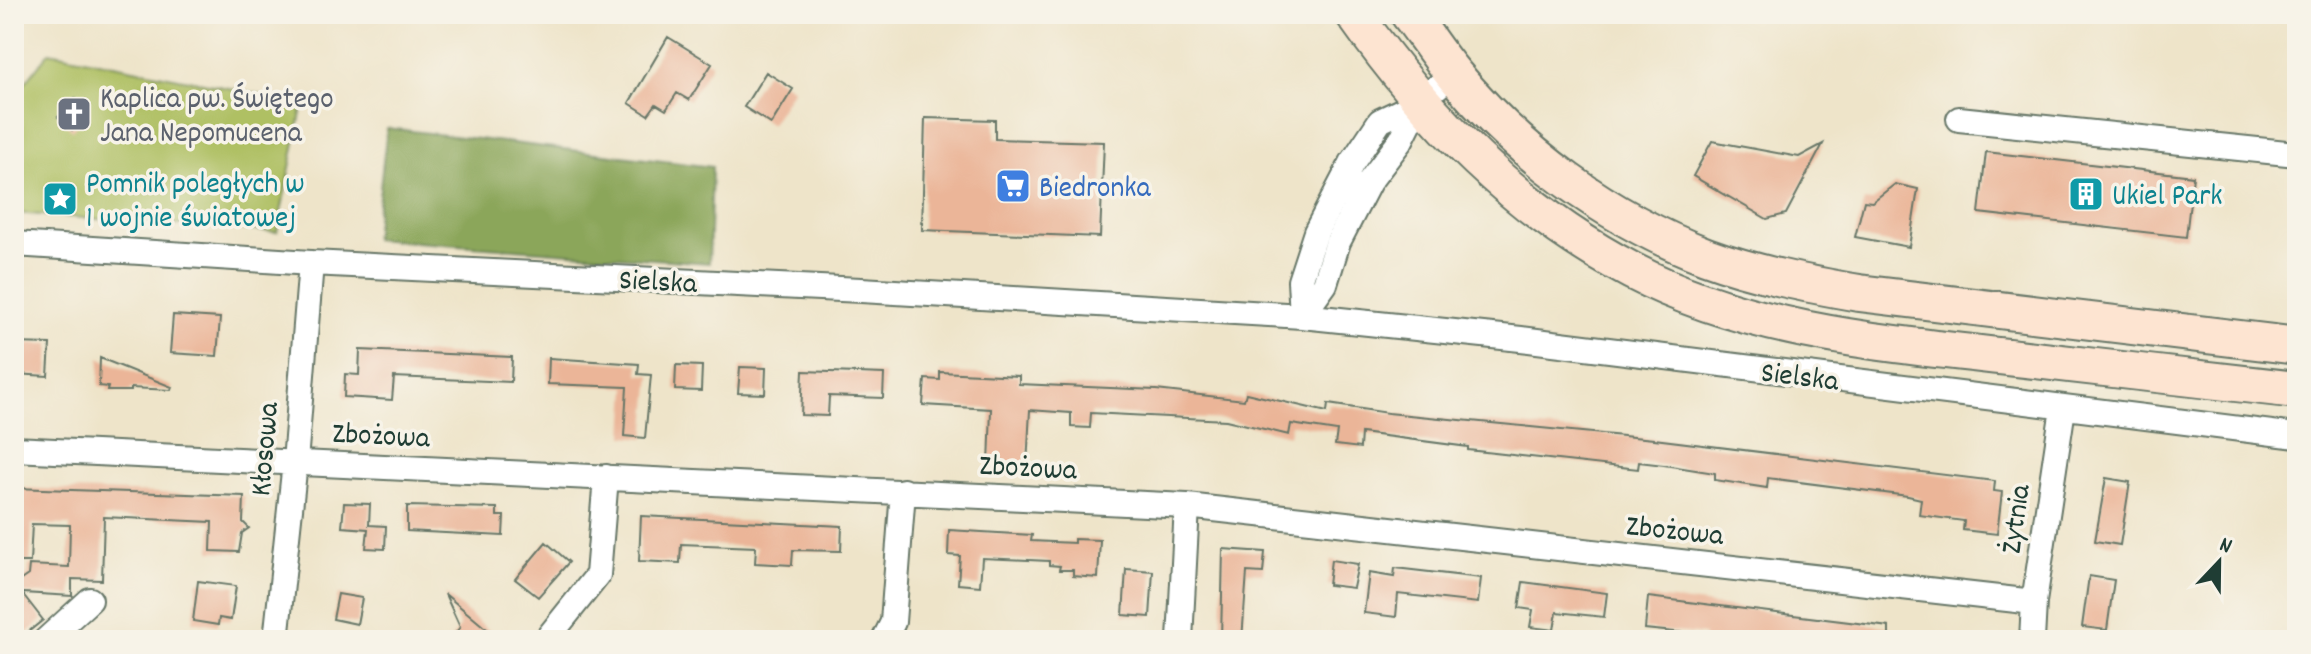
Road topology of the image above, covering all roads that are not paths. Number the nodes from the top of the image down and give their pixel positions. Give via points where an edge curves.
1 (1354, 14) edge
2 (1409, 14) edge
3 (1453, 73) junction
4 (1420, 102) junction
5 (1959, 119) dead end
6 (2297, 154) edge
7 (14, 244) edge
8 (311, 263) junction
9 (1302, 316) junction
10 (2297, 346) edge
11 (2297, 390) edge
12 (2063, 408) junction
13 (2297, 436) edge
14 (14, 449) edge
15 (295, 462) junction
16 (606, 477) junction
17 (903, 491) junction
18 (1187, 506) junction
19 (90, 600) dead end
20 (2034, 602) junction
21 (46, 640) edge
22 (276, 640) edge
23 (546, 640) edge
24 (884, 640) edge
25 (1180, 640) edge
26 (2032, 640) edge

1 - 4 main road, Sielska
2 - 3 main road
3 - 4 street
3 - 10 main road via 1510,133 1577,188 1704,255 1796,282 1859,293
4 - 9 street via 1401,140 1369,182 1338,242 1325,284
4 - 11 main road, Sielska via 1516,194 1578,239 1633,271 1701,300 1830,334
5 - 6 street
7 - 8 street, Sielska
8 - 9 street, Sielska
8 - 15 street, Kłosowa
9 - 12 street, Sielska
12 - 13 street, Sielska
12 - 20 street, Żytnia
14 - 15 street, Zbożowa
15 - 16 street, Zbożowa
15 - 22 street, Kłosowa
16 - 17 street, Zbożowa
16 - 23 street via 598,575
17 - 18 street, Zbożowa
17 - 24 street via 893,622
18 - 20 street, Zbożowa
18 - 25 street
19 - 21 street
20 - 26 street, Żytnia

